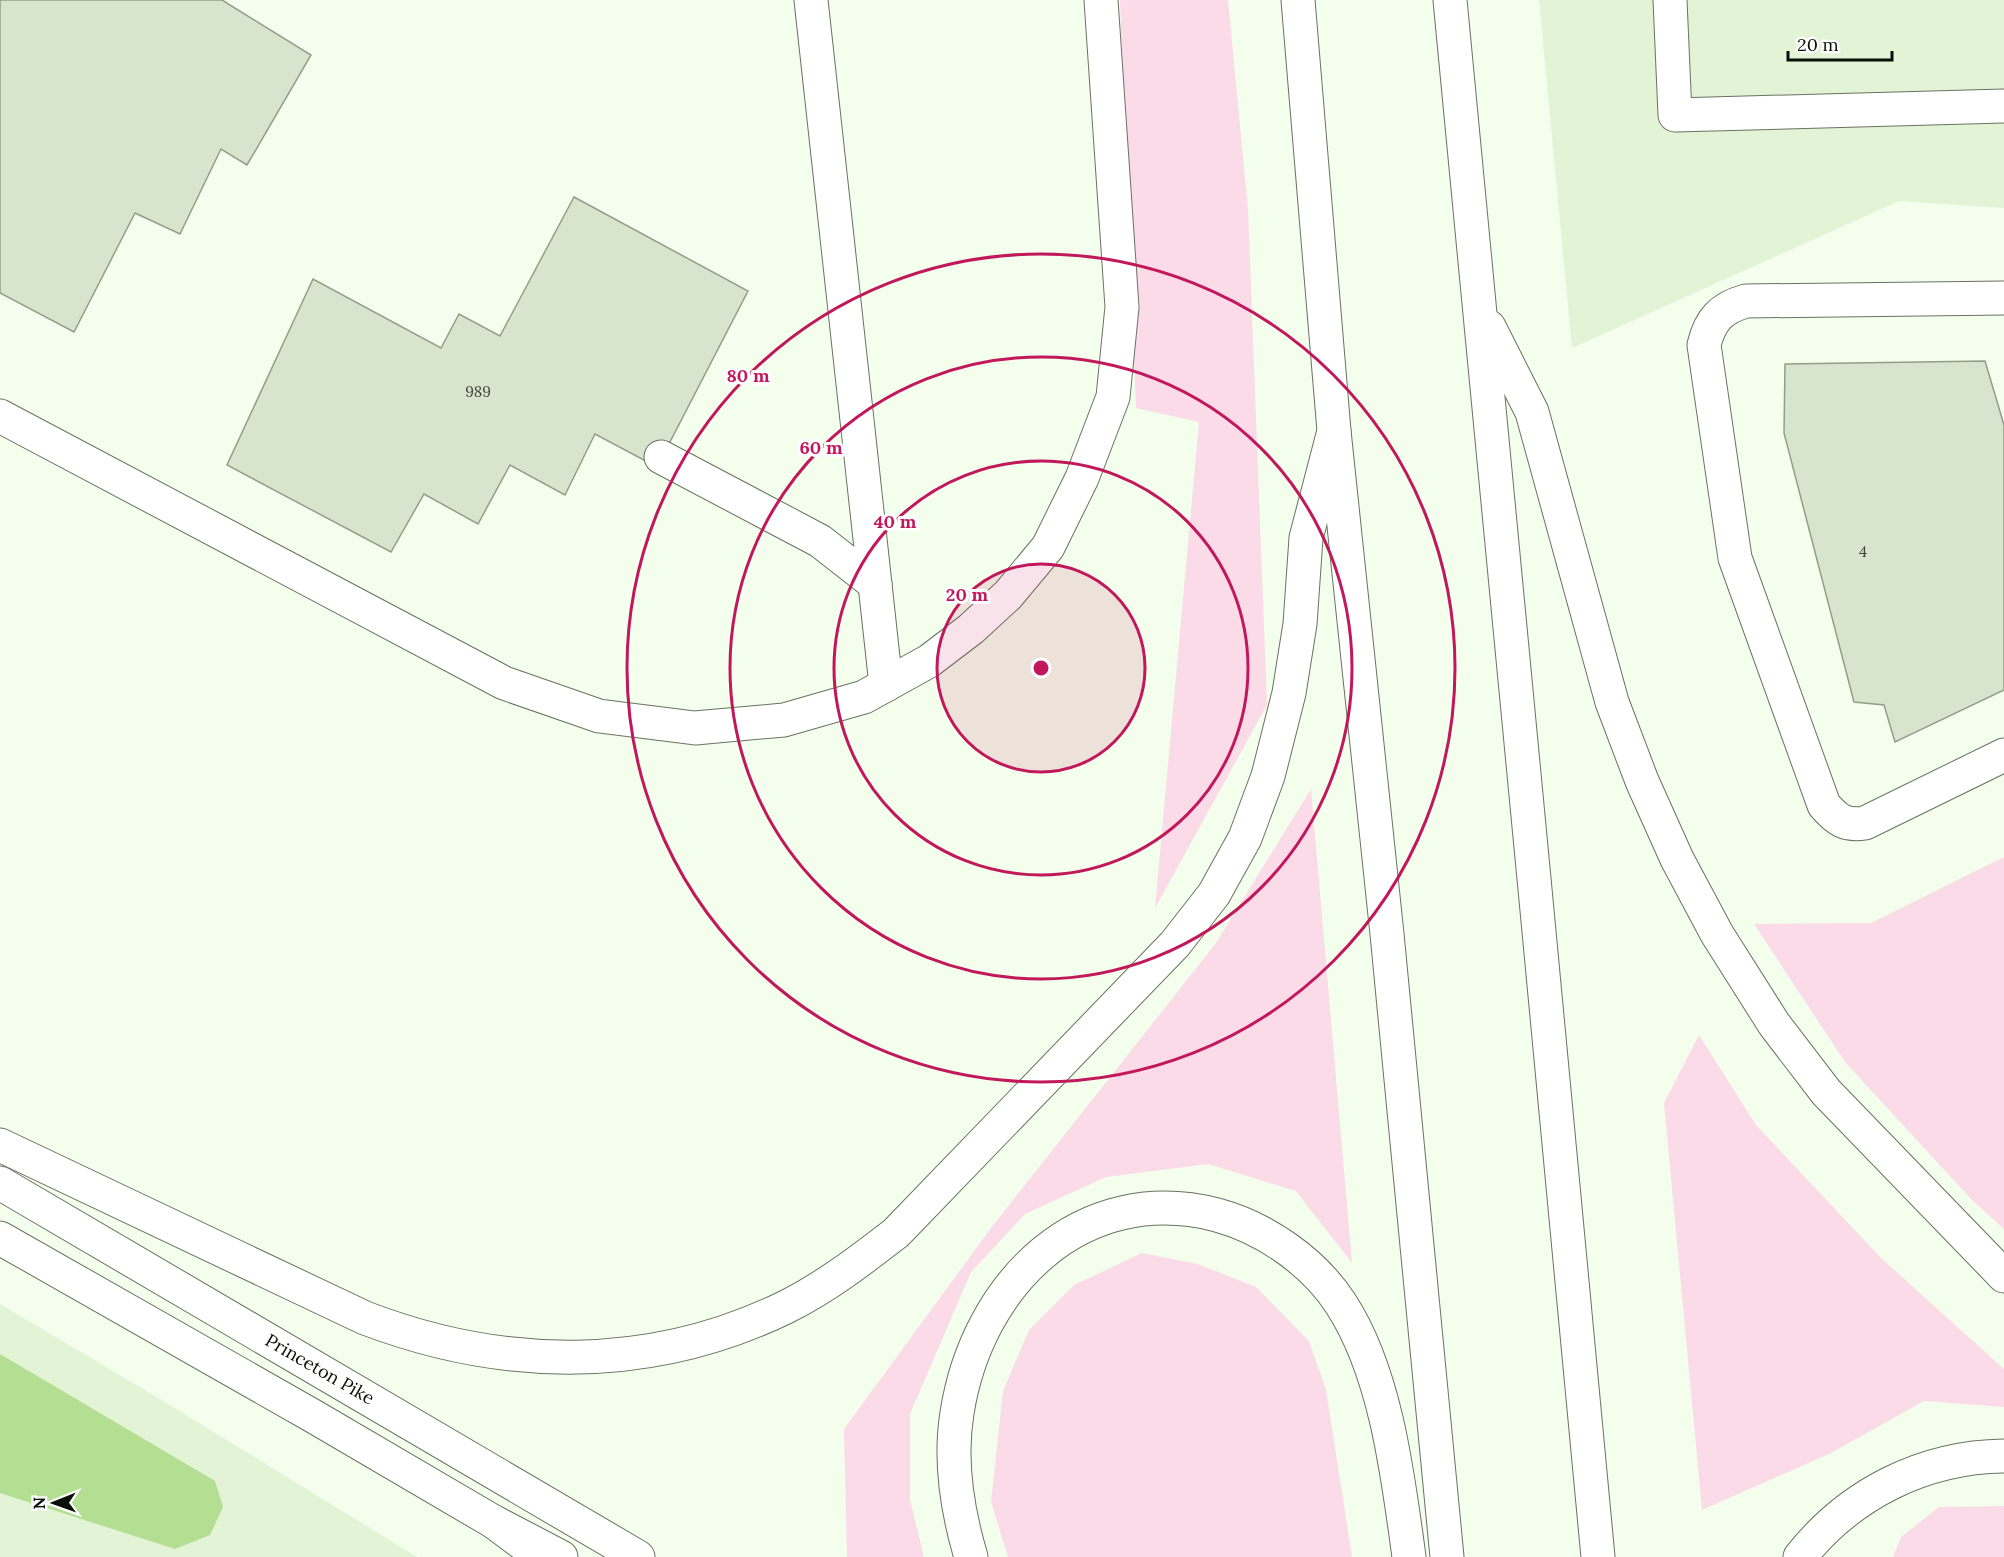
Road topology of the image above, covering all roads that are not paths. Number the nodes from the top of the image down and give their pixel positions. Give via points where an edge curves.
1 (812, 0) edge
2 (1101, 0) edge
3 (1298, 0) edge
4 (1450, 0) edge
5 (1670, 0) edge
6 (2004, 106) edge
7 (2004, 298) edge
8 (1482, 313) junction
9 (0, 416) edge
10 (1334, 430) junction
11 (661, 457) dead end
12 (875, 584) junction
13 (886, 685) junction
14 (2004, 755) edge
15 (0, 1145) edge
16 (0, 1183) edge
17 (0, 1238) edge
18 (2004, 1276) edge
19 (2004, 1456) edge
20 (494, 1522) junction
21 (541, 1557) edge
22 (561, 1557) edge
23 (638, 1557) edge
24 (971, 1557) edge
25 (1409, 1557) edge
26 (1447, 1557) edge
27 (1598, 1557) edge
28 (1800, 1557) edge

1 - 12 main road
2 - 13 main road via 1122,307 1113,397 1082,478 1048,547 1008,595 971,629 929,661
3 - 10 main road
4 - 8 main road
5 - 6 main road via 1675,115
7 - 14 main road via 1746,301 1728,306 1717,315 1704,345 1735,558 1824,805 1836,819 1850,825 1865,823
8 - 18 main road via 1533,412 1612,702 1638,772 1677,859 1717,934 1774,1024 1826,1092
8 - 27 main road
9 - 13 main road via 504,683 599,716 695,728 784,720 864,697
10 - 15 main road via 1306,538 1290,693 1268,776 1245,838 1214,894 1175,944 896,1233 848,1271 787,1306 718,1334 661,1349 600,1357 530,1357 469,1350 365,1318
10 - 26 main road via 1388,934
11 - 12 main road via 820,541
12 - 13 main road
16 - 23 main road, Princeton Pike
17 - 20 main road
19 - 28 main road via 1934,1465 1888,1483 1850,1506
20 - 21 main road
20 - 22 main road
24 - 25 main road via 959,1518 954,1466 957,1413 968,1367 986,1324 1009,1286 1037,1256 1067,1233 1108,1216 1148,1208 1192,1209 1244,1224 1273,1239 1313,1270 1340,1303 1368,1357 1384,1415

